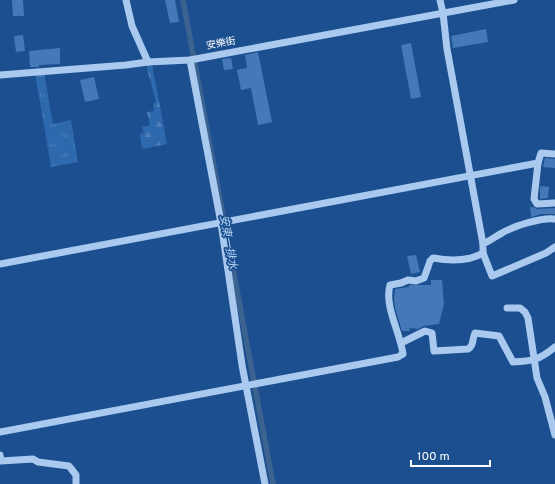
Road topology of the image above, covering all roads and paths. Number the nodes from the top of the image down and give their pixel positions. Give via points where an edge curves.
1 (126, 0) edge
2 (440, 0) edge
3 (514, 0) edge
4 (443, 13) junction
5 (190, 60) junction
6 (148, 62) junction
7 (0, 75) edge
8 (555, 154) edge
9 (538, 163) junction
10 (470, 176) junction
11 (555, 203) edge
12 (555, 219) edge
13 (221, 223) junction
14 (483, 244) junction
15 (555, 247) edge
16 (483, 253) junction
17 (0, 264) edge
18 (507, 308) dead end
19 (401, 343) junction
20 (555, 348) edge
21 (534, 361) junction
22 (246, 386) junction
23 (0, 432) edge
24 (555, 435) edge
25 (0, 455) edge
26 (76, 484) edge
27 (265, 484) edge

1 - 6 street via 132,26
2 - 4 street
3 - 4 street, 安樂街
4 - 5 street, 安樂街
4 - 10 street
5 - 6 street, 安樂街
5 - 13 street
6 - 7 street, 安樂街
8 - 9 street via 541,153
9 - 10 street
9 - 11 street via 534,199 537,204
10 - 13 street
10 - 14 street
12 - 14 street via 540,219 503,232
13 - 17 street
13 - 22 street
14 - 16 street
15 - 16 street via 492,276
16 - 19 street via 476,258 451,261 433,258 424,278 390,285 390,308
18 - 21 street via 520,308 525,312
19 - 21 street via 425,331 432,333 434,351 468,349 472,345 475,332 499,336 514,362
19 - 22 street via 403,354 398,357
20 - 21 street
21 - 24 street
22 - 23 street
22 - 27 street
25 - 26 street via 1,461 33,458 38,462 69,466 76,475

